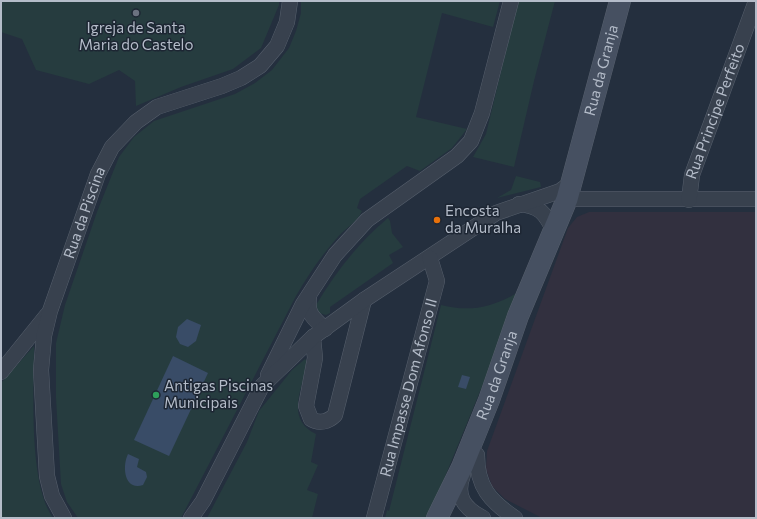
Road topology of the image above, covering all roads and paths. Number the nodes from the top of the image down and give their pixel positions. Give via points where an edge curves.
1 (290, 1) edge
2 (511, 1) edge
3 (620, 1) edge
4 (756, 1) edge
5 (568, 195) junction
6 (756, 199) edge
7 (689, 200) junction
8 (519, 204) junction
9 (541, 211) junction
10 (554, 231) junction
11 (430, 258) junction
12 (309, 296) junction
13 (364, 300) junction
14 (50, 311) junction
15 (319, 333) junction
16 (1, 372) edge
17 (262, 386) junction
18 (477, 456) junction
19 (489, 496) junction
20 (448, 508) edge
21 (64, 518) edge
22 (191, 518) edge
23 (374, 518) edge
24 (483, 518) edge
25 (515, 518) edge

1 - 14 street, Rua da Piscina via 287,22 277,46 260,66 222,86 158,107 136,122 112,147 98,174
2 - 12 street via 482,113 471,141 457,156 368,220 335,255
3 - 5 main road, Rua da Granja
4 - 7 street, Rua Principe Perfeito via 692,175
5 - 7 street
5 - 8 street via 560,191
5 - 9 street
5 - 10 main road, Rua da Granja
6 - 7 street
8 - 9 street via 531,205
8 - 11 street via 496,213
9 - 10 street
10 - 18 main road, Rua da Granja via 548,266 509,377
10 - 20 main road, Rua da Granja via 518,316
11 - 13 street
11 - 23 street, Rua Impasse Dom Afonso II via 437,281
12 - 15 street via 307,307
12 - 17 street
13 - 15 street
13 - 15 street via 334,415 326,421 319,422 311,419 306,406
14 - 16 street
14 - 21 street, Rua da Piscina via 44,336 41,370 45,453 52,496
15 - 17 street
17 - 22 street via 203,501
18 - 19 street via 484,490
18 - 20 main road, Rua da Granja
19 - 20 street via 476,494
19 - 25 street
20 - 24 street via 462,501 471,512

